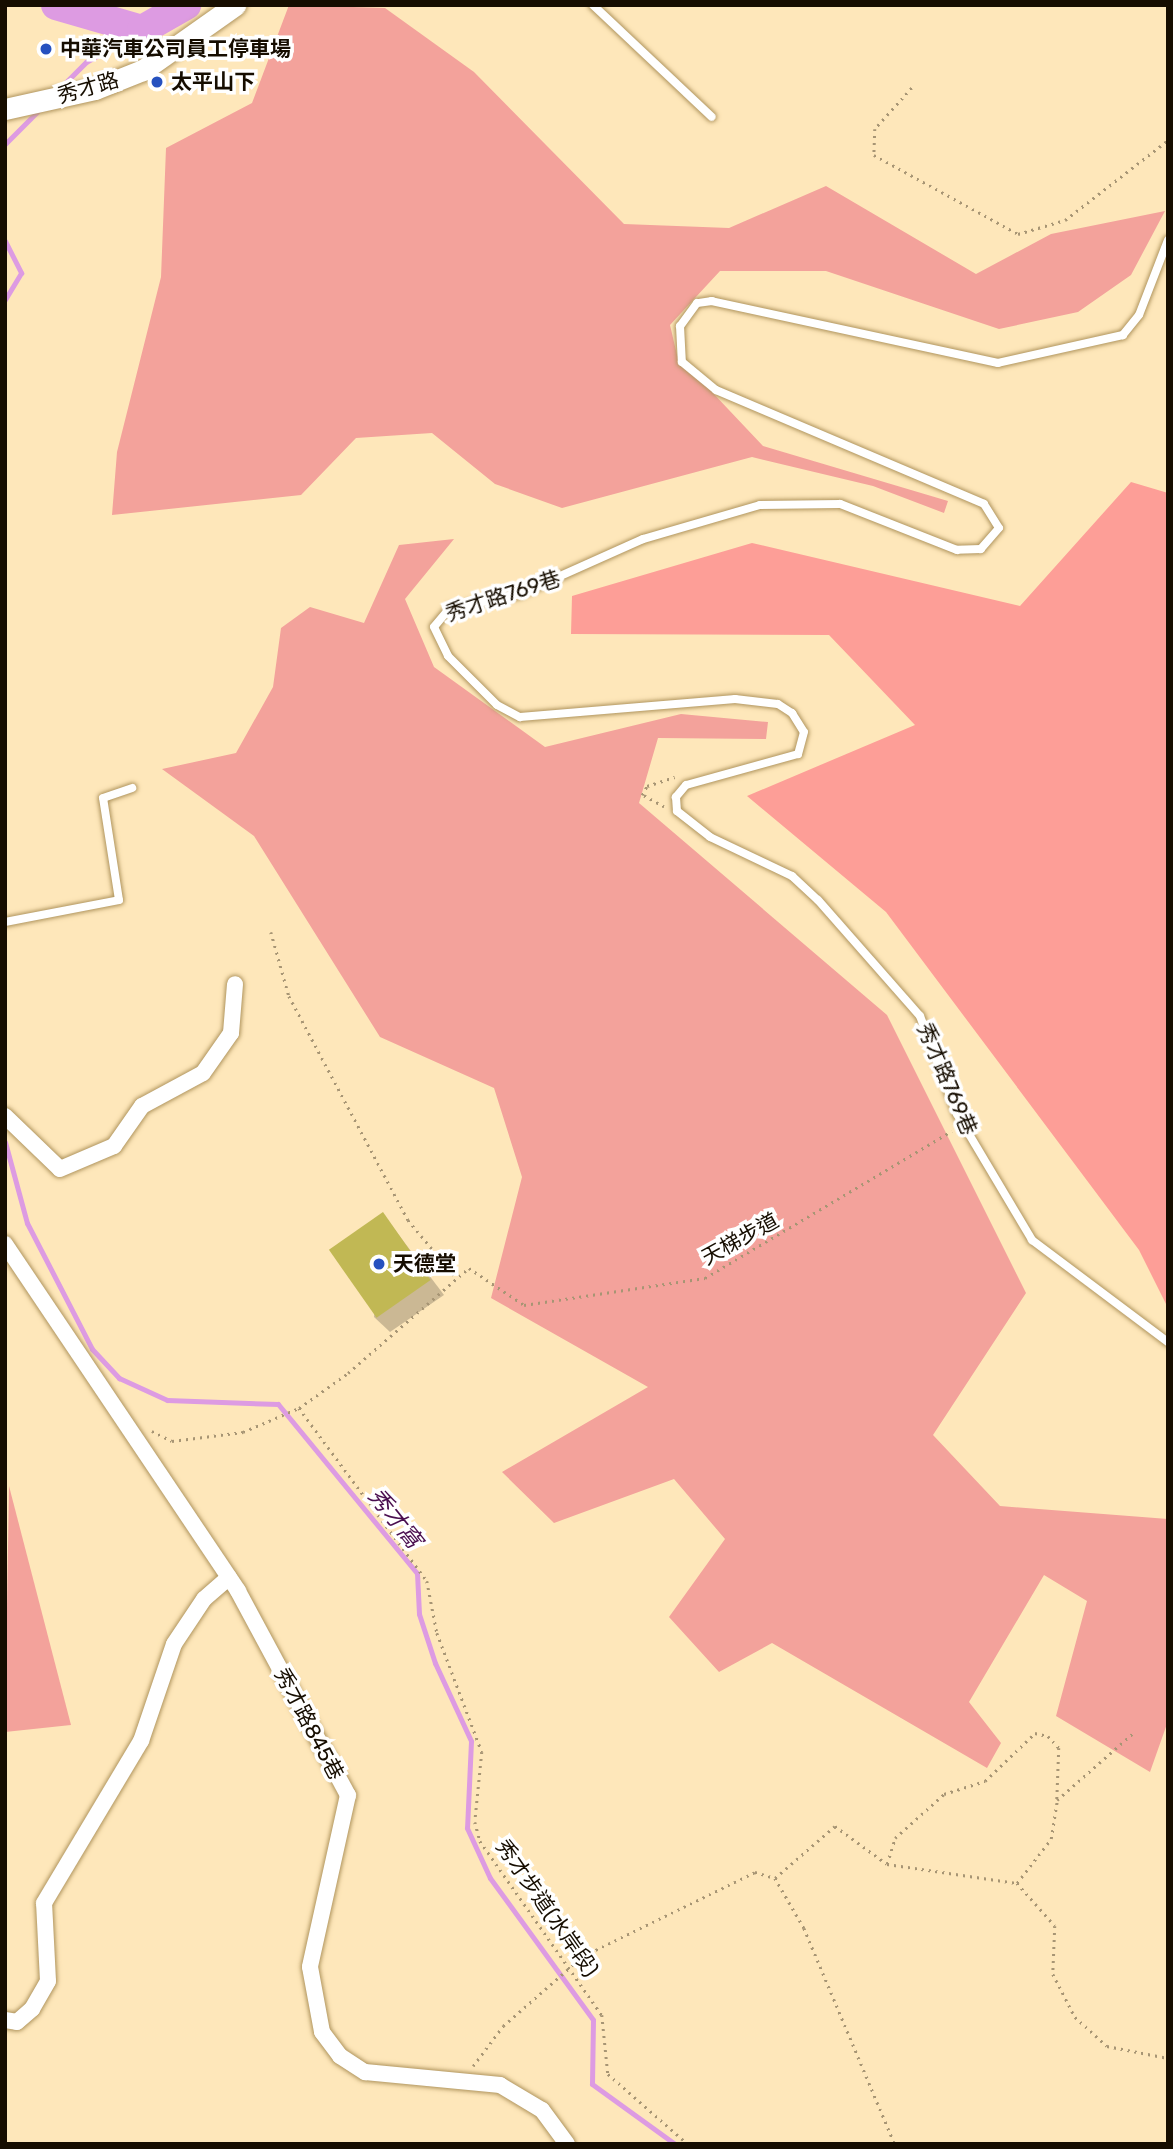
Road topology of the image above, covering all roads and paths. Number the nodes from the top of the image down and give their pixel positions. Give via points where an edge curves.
1 (235, 5) edge
2 (593, 5) edge
3 (912, 88) dead end
4 (5, 109) edge
5 (712, 117) dead end
6 (1168, 140) edge
7 (1168, 240) edge
8 (132, 788) dead end
9 (5, 922) edge
10 (271, 932) dead end
11 (235, 984) dead end
12 (957, 1114) junction
13 (5, 1116) edge
14 (5, 1244) edge
15 (454, 1275) junction
16 (1168, 1342) edge
17 (299, 1408) junction
18 (148, 1430) dead end
19 (229, 1577) junction
20 (1132, 1734) dead end
21 (1057, 1800) junction
22 (887, 1864) junction
23 (775, 1878) junction
24 (1017, 1883) junction
25 (570, 1967) junction
26 (5, 2020) edge
27 (1168, 2058) edge
28 (460, 2082) junction
29 (567, 2144) edge
30 (688, 2144) edge
31 (895, 2144) edge

1 - 4 main road, 秀才路 via 143,70 96,89
2 - 5 lane
3 - 6 path via 875,130 874,155 1018,234 1065,220
7 - 12 lane, 秀才路769巷 via 1139,315 1123,335 998,363 712,302 696,303 680,326 682,362 716,390 984,504 999,528 981,549 957,550 840,504 760,505 643,539 559,580 435,618 448,656 497,705 520,717 735,699 792,712 804,732 798,754 686,785 676,797 677,811 710,837 792,876 818,900 920,1016
8 - 9 lane via 103,798 119,900
10 - 15 path via 289,996 408,1220
11 - 13 street via 231,1033 204,1073 142,1106 114,1146 60,1170
12 - 15 path, 天梯步道 via 951,1134 705,1278 524,1305 469,1268
12 - 16 lane, 秀才路769巷 via 1032,1240
14 - 19 street, 秀才路845巷
15 - 17 path via 348,1373
17 - 18 path via 243,1432 172,1441
17 - 25 path, 秀才步道(水岸段) via 427,1581 438,1633 482,1752 475,1822 480,1842 534,1910 553,1951
19 - 26 street via 204,1599 174,1644 141,1741 44,1903 48,1981 32,2009 17,2022
19 - 28 street, 秀才路845巷 via 348,1795 310,1967 322,2032 340,2056 365,2072
20 - 21 path
21 - 22 path via 1059,1748 1048,1736 1035,1733 985,1781 944,1794 895,1838
21 - 24 path via 1051,1839
22 - 23 path via 835,1826
22 - 24 path
23 - 25 path via 755,1872
23 - 31 path via 804,1928
24 - 27 path via 1055,1926 1053,1974 1075,2017 1107,2046
25 - 28 path via 503,2026
25 - 30 path, 秀才步道(水岸段) via 602,2015 608,2074
28 - 29 street, 秀才路845巷 via 500,2085 542,2110

